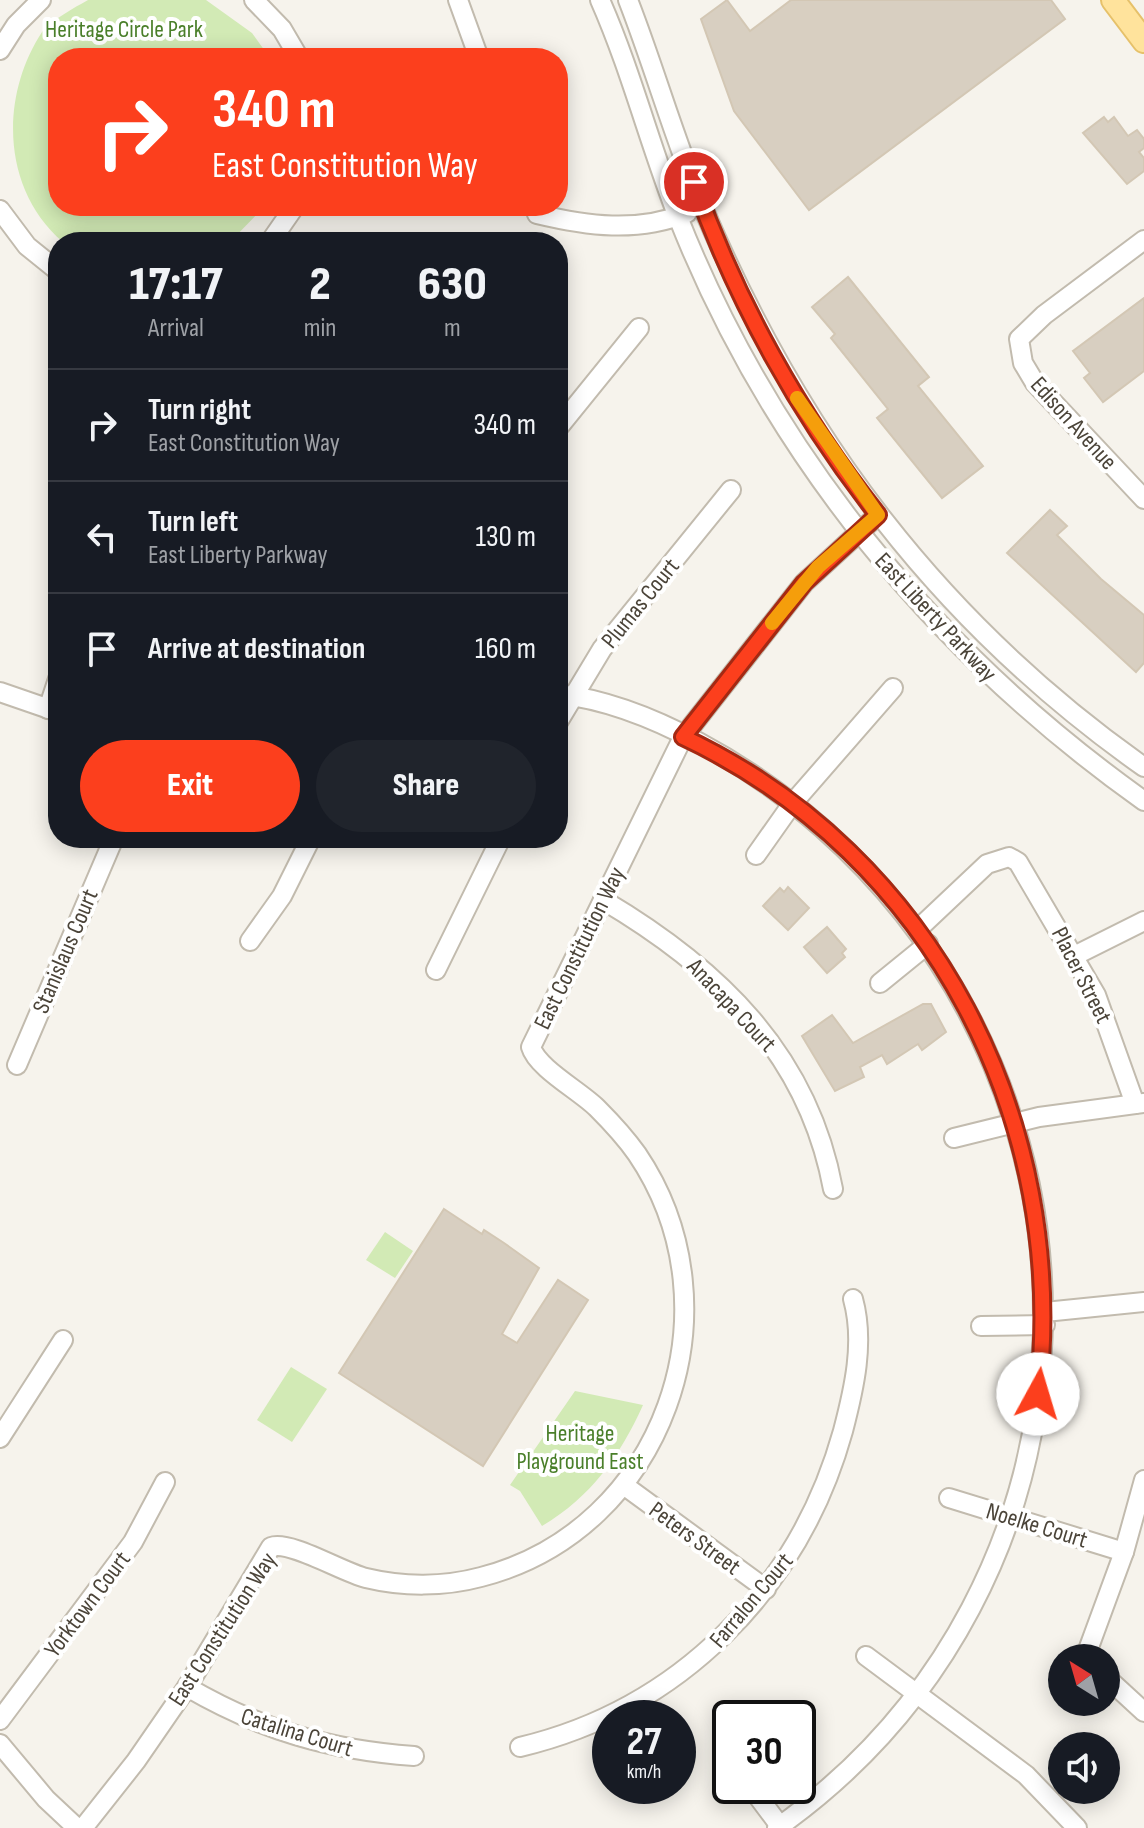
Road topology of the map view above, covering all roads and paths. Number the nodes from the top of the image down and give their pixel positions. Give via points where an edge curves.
1 (41, 0) edge
2 (254, 0) edge
3 (458, 0) edge
4 (600, 0) edge
5 (628, 0) edge
6 (1113, 0) edge
7 (1144, 41) edge
8 (293, 48) edge
9 (475, 48) edge
10 (0, 50) edge
11 (703, 207) junction
12 (0, 210) edge
13 (545, 216) edge
14 (678, 217) junction
15 (1144, 240) edge
16 (48, 263) edge
17 (639, 328) dead end
18 (568, 416) edge
19 (731, 490) dead end
20 (1144, 499) edge
21 (878, 515) junction
22 (858, 532) junction
23 (893, 688) dead end
24 (568, 691) edge
25 (0, 692) edge
26 (568, 696) edge
27 (48, 709) edge
28 (683, 737) junction
29 (1144, 767) edge
30 (1144, 801) edge
31 (792, 804) junction
32 (110, 848) edge
33 (306, 848) edge
34 (496, 848) edge
35 (756, 855) dead end
36 (603, 900) junction
37 (1144, 921) edge
38 (923, 937) junction
39 (250, 941) dead end
40 (1076, 955) junction
41 (436, 970) dead end
42 (880, 983) dead end
43 (17, 1065) dead end
44 (1140, 1103) edge
45 (1014, 1122) junction
46 (954, 1138) dead end
47 (833, 1189) dead end
48 (853, 1299) dead end
49 (1144, 1302) edge
50 (1045, 1318) junction
51 (981, 1326) dead end
52 (63, 1340) dead end
53 (0, 1438) edge
54 (1144, 1480) edge
55 (165, 1482) dead end
56 (625, 1486) junction
57 (949, 1498) dead end
58 (1010, 1516) junction
59 (1124, 1552) junction
60 (766, 1589) junction
61 (1089, 1644) edge
62 (866, 1656) dead end
63 (187, 1687) junction
64 (1120, 1690) edge
65 (918, 1693) junction
66 (1144, 1712) edge
67 (0, 1720) edge
68 (0, 1744) edge
69 (520, 1747) dead end
70 (414, 1756) dead end
71 (765, 1804) edge
72 (784, 1826) edge
73 (80, 1828) edge
74 (1077, 1828) edge

1 - 10 street
2 - 8 street
3 - 9 street
4 - 14 street, East Liberty Parkway
5 - 11 street, East Liberty Parkway
6 - 7 main road
11 - 14 street
11 - 21 street, East Liberty Parkway via 790,387
12 - 16 street via 27,246
13 - 14 street via 620,228
14 - 22 street, East Liberty Parkway via 751,370
15 - 20 street, Edison Avenue via 1019,339 1023,363 1035,383
17 - 18 street
19 - 24 street, Plumas Court
21 - 22 street, East Constitution Way
21 - 29 street, East Liberty Parkway via 926,573 1009,656
22 - 28 street, East Constitution Way via 804,583
22 - 30 street, East Liberty Parkway via 988,675
23 - 31 street
25 - 27 street
26 - 28 street via 636,715
28 - 31 street
28 - 36 street, East Constitution Way
31 - 35 street
31 - 38 street via 852,856
32 - 43 street, Stanislaus Court
33 - 39 street via 282,896
34 - 41 street
36 - 47 street, Anacapa Court via 687,956 768,1039 813,1114
36 - 56 street, East Constitution Way via 531,1047 538,1062 597,1108 629,1143 659,1194 677,1246 684,1311 675,1380 661,1422
37 - 40 street
38 - 40 street, Placer Street via 987,864 1009,857 1026,872
38 - 42 street
38 - 45 street via 973,1019
40 - 44 street, Placer Street
44 - 45 street
45 - 46 street
45 - 50 street via 1038,1217
48 - 60 street, Farralon Court via 857,1358 837,1451 813,1514
49 - 50 street
50 - 51 street
50 - 58 street via 1035,1417
52 - 53 street
54 - 59 street
55 - 67 street, Yorktown Court via 133,1542
56 - 60 street, Peters Street
56 - 63 street, East Constitution Way via 578,1531 538,1556 500,1572 449,1583 390,1583 338,1570 289,1546 271,1547
57 - 58 street, Noelke Court
58 - 59 street, Noelke Court
58 - 65 street via 966,1616
59 - 61 street
60 - 69 street, Farralon Court via 709,1650 656,1691 598,1722
62 - 65 street
63 - 70 street, Catalina Court via 238,1716 304,1739 367,1753
63 - 73 street, East Constitution Way
64 - 66 street
65 - 72 street via 870,1749
65 - 74 street via 1026,1775
68 - 73 street via 46,1799
71 - 72 street

